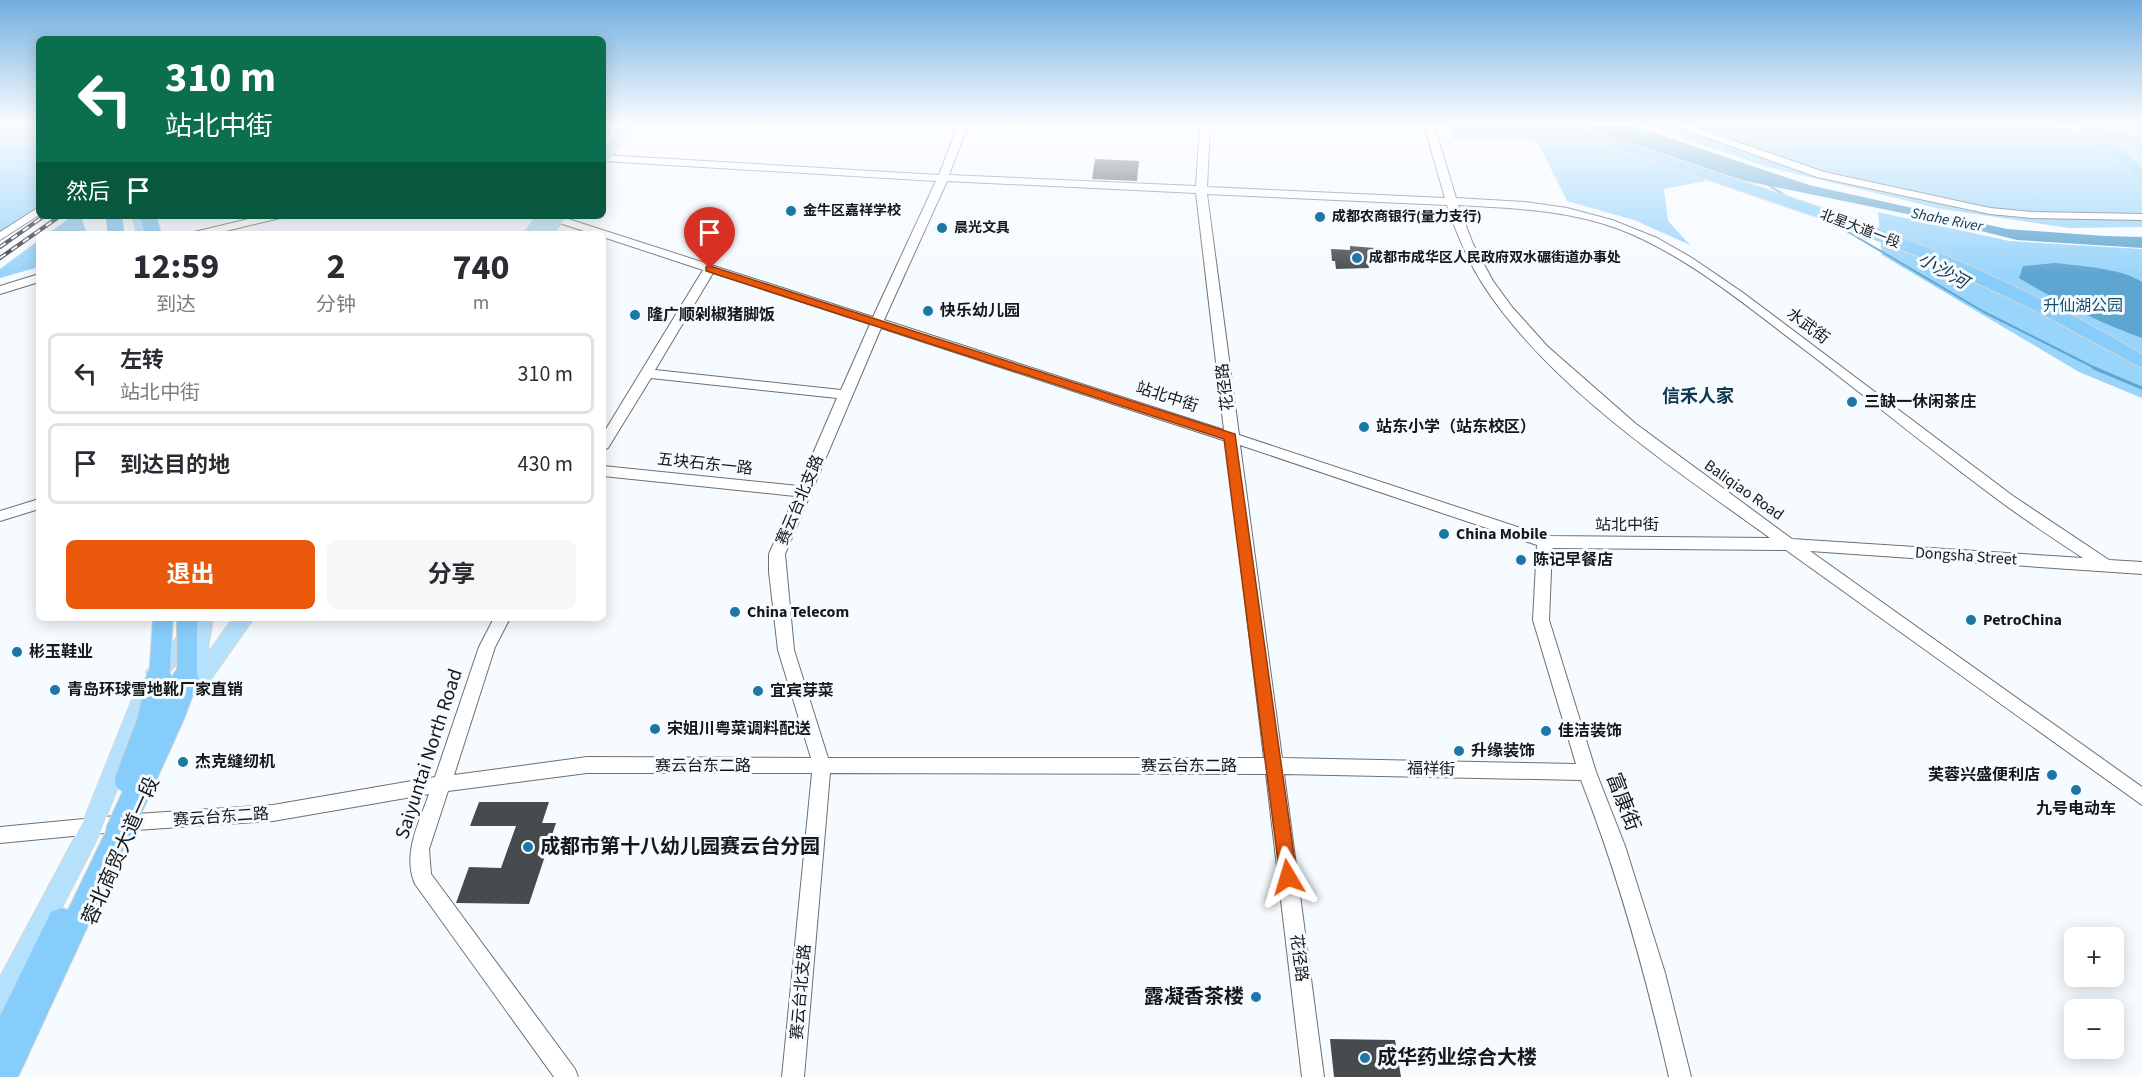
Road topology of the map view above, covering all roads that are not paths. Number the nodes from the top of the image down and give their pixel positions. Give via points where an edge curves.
1 (896, 175) edge
2 (1202, 175) edge
3 (1444, 175) edge
4 (1709, 175) edge
5 (1732, 175) edge
6 (1822, 175) edge
7 (943, 178) junction
8 (1201, 190) junction
9 (1452, 202) junction
10 (36, 212) edge
11 (2142, 217) edge
12 (263, 219) edge
13 (549, 219) edge
14 (558, 219) edge
15 (211, 231) edge
16 (534, 231) edge
17 (595, 231) edge
18 (606, 235) edge
19 (0, 237) edge
20 (710, 269) junction
21 (36, 279) edge
22 (0, 290) edge
23 (877, 321) junction
24 (2142, 349) edge
25 (2142, 362) edge
26 (647, 373) junction
27 (846, 395) junction
28 (1230, 437) junction
29 (606, 440) edge
30 (606, 471) edge
31 (802, 492) junction
32 (36, 505) edge
33 (0, 516) edge
34 (1545, 542) junction
35 (1790, 544) junction
36 (2106, 566) junction
37 (2142, 568) edge
38 (155, 621) edge
39 (163, 621) edge
40 (199, 621) edge
41 (200, 621) edge
42 (201, 621) edge
43 (242, 621) edge
44 (500, 621) edge
45 (150, 680) junction
46 (189, 694) junction
47 (822, 766) junction
48 (1274, 766) junction
49 (1587, 772) junction
50 (443, 784) junction
51 (2142, 797) edge
52 (112, 829) junction
53 (0, 835) edge
54 (0, 1002) edge
55 (0, 1047) edge
56 (3, 1077) edge
57 (17, 1077) edge
58 (567, 1077) edge
59 (793, 1077) edge
60 (1313, 1077) edge
61 (1680, 1077) edge

1 - 7 street, 水武街
2 - 8 street, 花径路
3 - 9 street, Baliqiao Road
4 - 25 highway, 北星大道一段 via 1864,229 1939,260 2025,299
5 - 24 highway, 北星大道一段 via 1950,254 2066,308
6 - 11 street via 1979,209 2032,215
7 - 8 street, 水武街
7 - 23 street, 赛云台北支路
8 - 9 street, 水武街
8 - 28 street, 花径路
9 - 35 street, Baliqiao Road via 1486,280 1555,363 1619,420
9 - 36 street, 水武街 via 1560,210 1600,219 1668,248 1753,306 2008,500
10 - 19 street
12 - 15 street
13 - 16 main road
14 - 17 street, 站北中街
18 - 20 street, 站北中街
20 - 23 street, 站北中街
20 - 26 street
21 - 22 street
23 - 27 street, 赛云台北支路
23 - 28 street, 站北中街
26 - 27 street
26 - 29 street
27 - 31 street, 赛云台北支路
28 - 34 street, 站北中街
28 - 48 street, 花径路
30 - 31 street, 五块石东一路
31 - 47 street, 赛云台北支路 via 777,554 777,572 786,650
32 - 33 street
34 - 35 street, 站北中街
34 - 49 street, 富康街 via 1541,620
35 - 36 street, Dongsha Street
35 - 51 street, Baliqiao Road
36 - 37 street, Dongsha Street
38 - 45 main road via 158,654
39 - 52 highway, bridge via 164,649 158,688
40 - 45 main road
41 - 52 highway, bridge via 172,714
42 - 46 main road, 蓉北商贸大道一段 via 195,678
43 - 46 main road
44 - 50 street, Saiyuntai North Road via 487,647
45 - 52 main road
46 - 52 main road, 蓉北商贸大道一段
47 - 48 street, 赛云台东二路
47 - 50 street, 赛云台东二路 via 587,765
47 - 59 street, 赛云台北支路
48 - 49 street, 福祥街
48 - 60 street, 花径路
49 - 61 street, 富康街 via 1616,846 1655,974
50 - 52 street, 赛云台东二路 via 273,813
50 - 58 street, Saiyuntai North Road via 420,849 422,878
52 - 53 street, 赛云台东二路
52 - 54 main road
52 - 55 highway
52 - 56 highway
52 - 57 main road, 蓉北商贸大道一段

